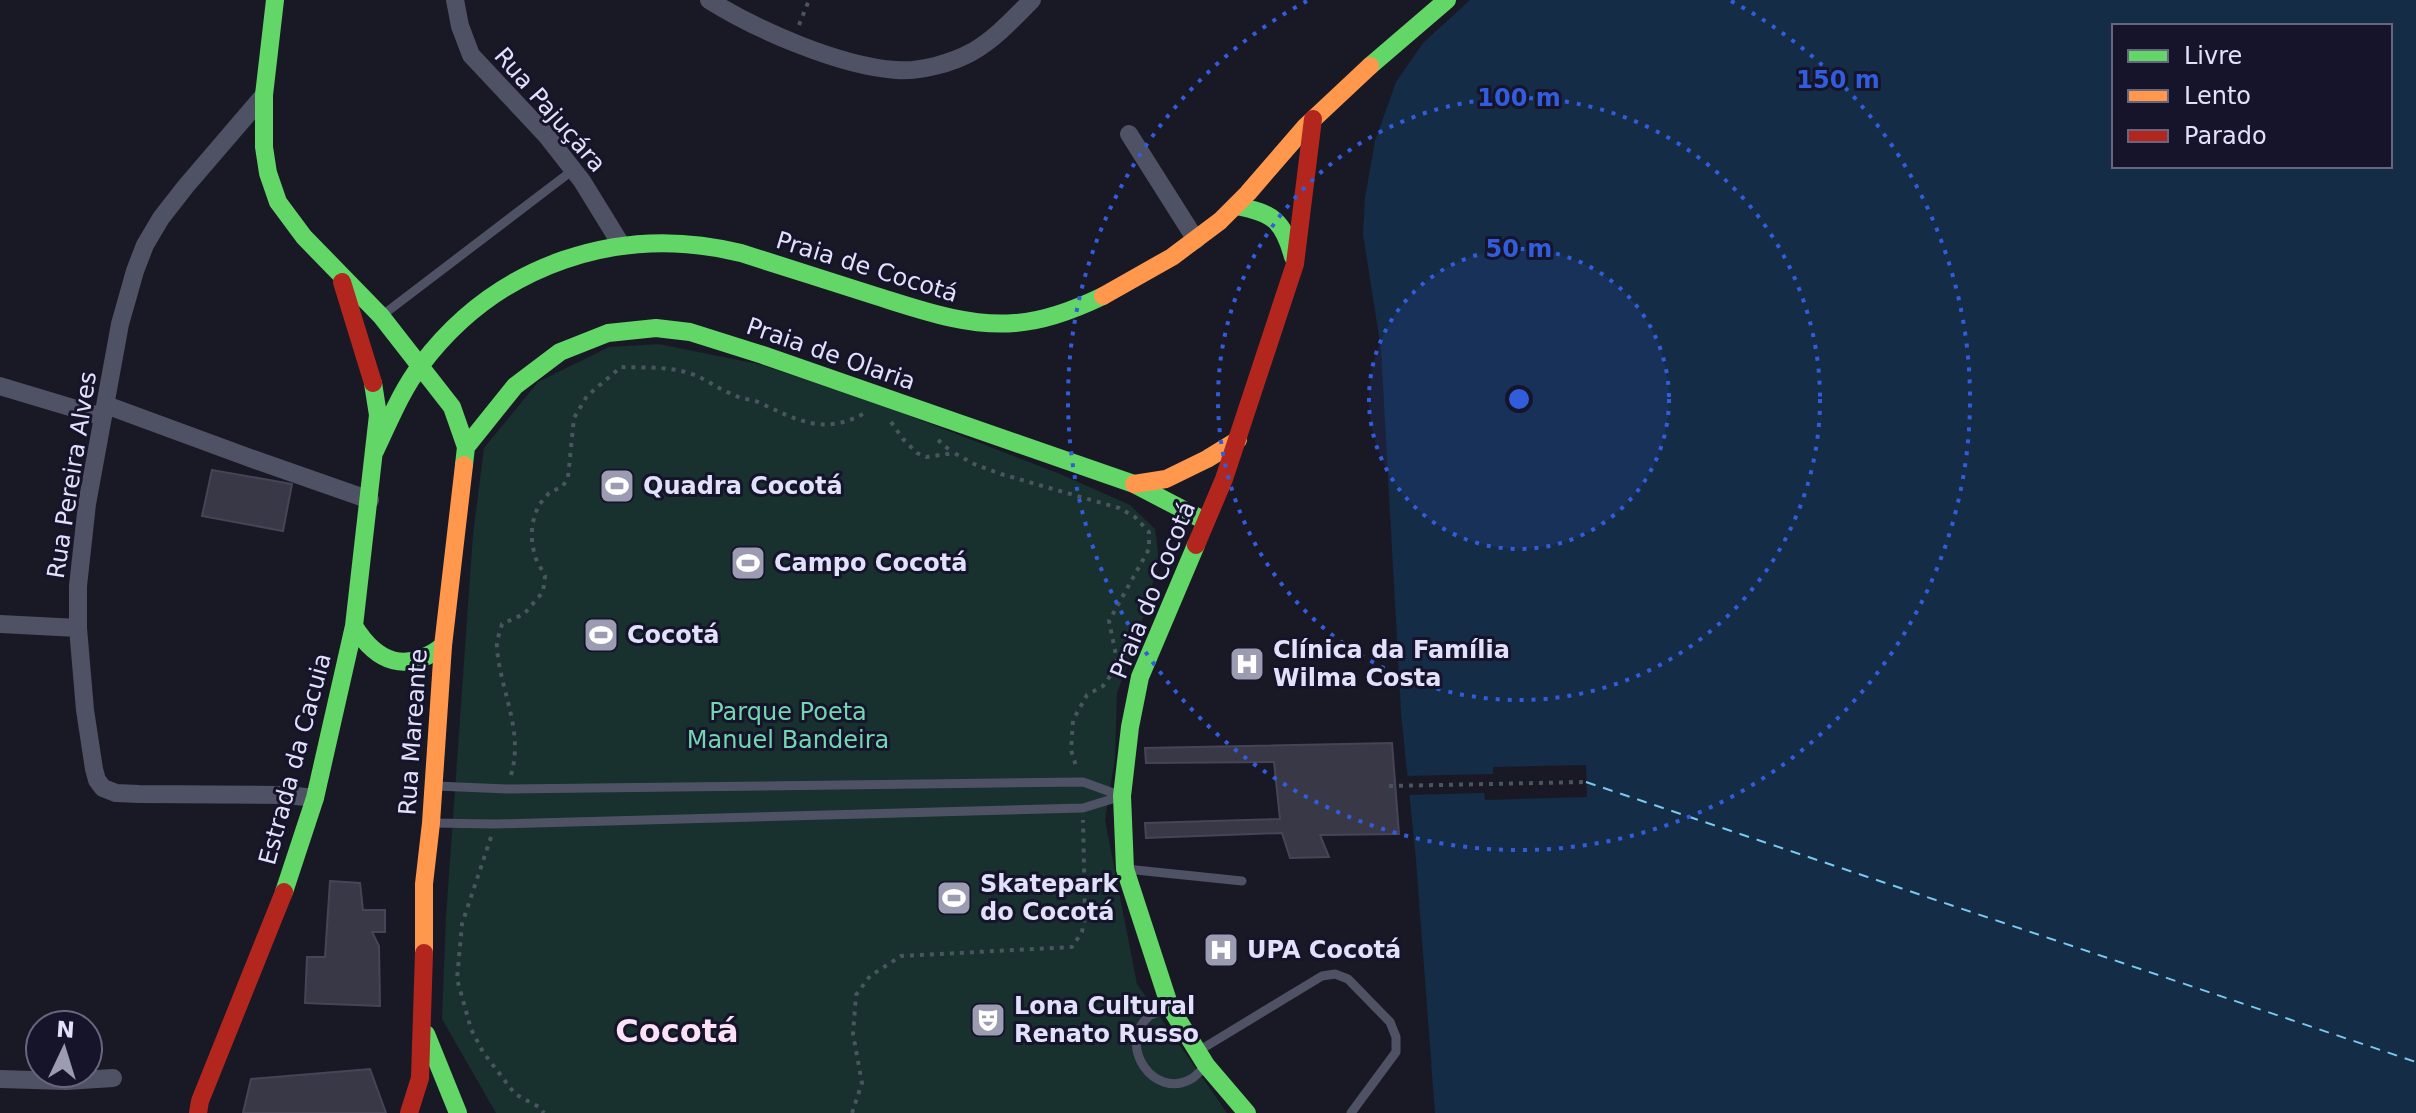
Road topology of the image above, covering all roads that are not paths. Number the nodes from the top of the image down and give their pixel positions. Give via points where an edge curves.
1 (275, 0) edge
2 (455, 0) edge
3 (709, 0) edge
4 (1032, 0) edge
5 (1447, 0) edge
6 (264, 95) junction
7 (1313, 119) junction
8 (1129, 134) dead end
9 (1286, 150) junction
10 (1308, 158) junction
11 (573, 170) junction
12 (1236, 206) junction
13 (1196, 240) junction
14 (622, 246) junction
15 (1295, 264) junction
16 (340, 276) junction
17 (381, 316) junction
18 (421, 366) junction
19 (0, 386) edge
20 (105, 411) junction
21 (1238, 440) junction
22 (466, 447) junction
23 (375, 451) junction
24 (1134, 484) junction
25 (370, 500) junction
26 (1205, 521) junction
27 (0, 624) edge
28 (354, 626) junction
29 (78, 628) junction
30 (443, 646) junction
31 (433, 786) junction
32 (1122, 796) junction
33 (315, 798) junction
34 (431, 823) junction
35 (1125, 869) junction
36 (1242, 881) dead end
37 (1170, 1007) junction
38 (423, 1026) junction
39 (1202, 1059) junction
40 (113, 1078) dead end
41 (0, 1079) edge
42 (198, 1113) edge
43 (409, 1113) edge
44 (458, 1113) edge
45 (1247, 1113) edge
46 (1351, 1113) edge

1 - 6 street, Rua Mareante
2 - 11 street, Rua Pajuçára via 471,55
3 - 4 street via 792,42 898,71 970,53 999,34
5 - 7 street
6 - 16 street, Rua Mareante via 264,147 278,202
6 - 20 street, Rua Pereira Alves via 186,186 145,245 120,324
7 - 9 street, Praia de Cocotá
7 - 10 street, Praia do Cocotá
8 - 13 street
9 - 10 street via 1297,147
9 - 12 street, Praia de Cocotá
10 - 15 street, Praia do Cocotá
11 - 14 street, Rua Pajuçára
11 - 17 lane
12 - 13 street, Praia de Cocotá
12 - 15 street via 1266,211 1278,221
13 - 14 street, Praia de Cocotá via 1078,309 1037,321 992,323 953,319 734,251 663,243
14 - 18 street, Praia de Cocotá via 568,257 521,276 475,306
15 - 21 street, Praia do Cocotá
16 - 17 street, Rua Mareante
16 - 23 street, Estrada da Cacuia via 376,394
17 - 18 street, Rua Mareante
18 - 22 street, Rua Mareante via 452,407
18 - 23 street, Praia de Cocotá
19 - 20 street
20 - 25 street
20 - 29 street, Rua Pereira Alves via 81,548
21 - 24 street via 1177,475
21 - 26 street, Praia do Cocotá
22 - 24 street, Praia de Olaria via 515,386 560,352 608,333 656,328 690,332 763,355
22 - 30 street, Rua Mareante
23 - 25 street, Estrada da Cacuia
24 - 26 street, Praia de Olaria
25 - 28 street, Estrada da Cacuia
26 - 32 street, Praia do Cocotá via 1140,677
27 - 29 street
28 - 30 street via 361,640 385,660 417,661
28 - 33 street, Estrada da Cacuia
29 - 33 street, Rua Pereira Alves via 94,769 103,788 116,793
30 - 31 street, Rua Mareante
31 - 32 lane via 1083,782
31 - 34 street, Rua Mareante
32 - 34 lane via 1083,808
32 - 35 street, Praia do Cocotá
33 - 42 street, Estrada da Cacuia
34 - 38 street, Rua Mareante via 424,884
35 - 36 lane
35 - 37 street, Praia do Cocotá
37 - 39 street, Praia do Cocotá
37 - 39 lane via 1150,1015 1137,1033 1137,1055 1148,1074 1168,1083 1190,1080
38 - 43 street, Rua Mareante via 420,1078
38 - 44 street
39 - 45 street, Praia do Cocotá
39 - 46 lane via 1322,976 1335,974 1348,979 1390,1022 1396,1037 1396,1052
40 - 41 street

